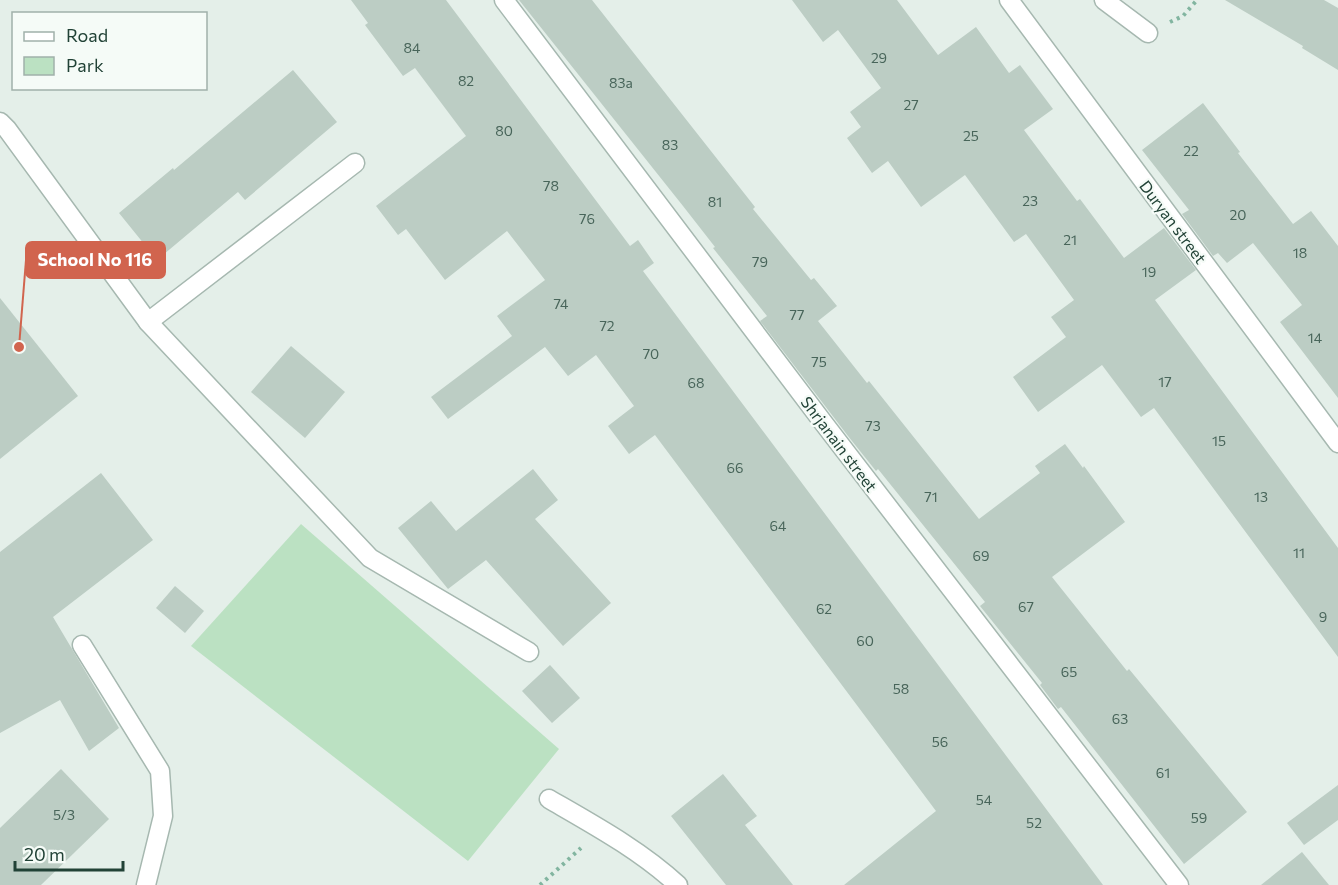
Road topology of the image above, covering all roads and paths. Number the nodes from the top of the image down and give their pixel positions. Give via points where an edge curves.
1 (504, 0) edge
2 (1009, 0) edge
3 (1104, 0) edge
4 (1197, 0) edge
5 (1148, 33) joint
6 (0, 122) edge
7 (355, 163) dead end
8 (148, 322) junction
9 (1338, 443) edge
10 (82, 645) dead end
11 (528, 652) dead end
12 (549, 799) dead end
13 (601, 830) junction
14 (146, 885) edge
15 (540, 885) edge
16 (678, 885) edge
17 (1179, 885) edge

1 - 17 street, Shrjanain street
2 - 9 street, Duryan street
3 - 5 street
4 - 5 path via 1183,16
6 - 8 street
7 - 8 street
8 - 11 street via 370,558
10 - 14 street via 160,771 163,816
12 - 13 street
13 - 15 path
13 - 16 street

